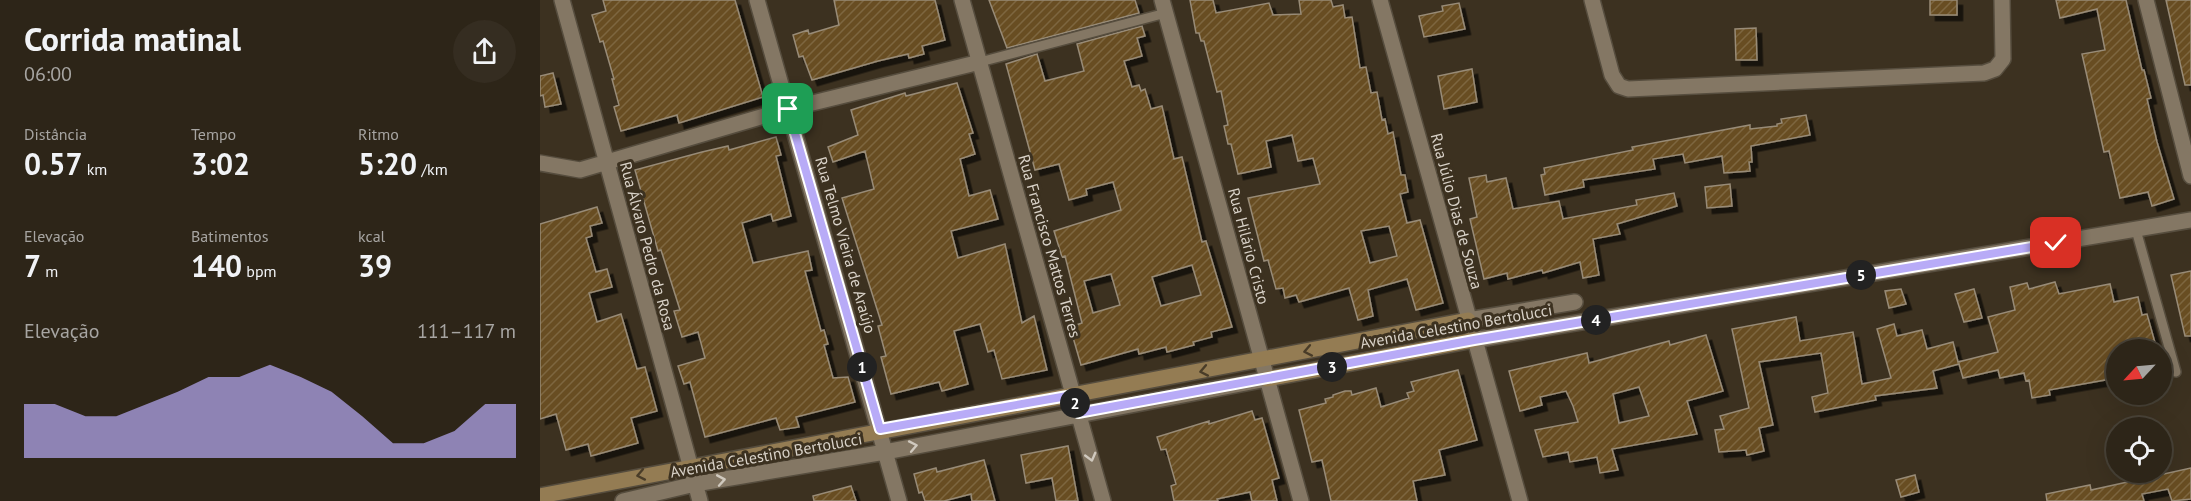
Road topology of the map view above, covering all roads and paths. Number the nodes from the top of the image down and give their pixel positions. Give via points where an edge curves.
1 (562, 0) edge
2 (757, 0) edge
3 (962, 0) edge
4 (1380, 0) edge
5 (1592, 0) edge
6 (2002, 0) edge
7 (2146, 0) edge
8 (1164, 7) edge
9 (980, 62) junction
10 (788, 109) junction
11 (540, 163) edge
12 (607, 163) junction
13 (2191, 176) edge
14 (2191, 220) edge
15 (2136, 230) junction
16 (1575, 302) dead end
17 (1468, 321) junction
18 (1474, 340) junction
19 (1262, 360) junction
20 (2176, 372) dead end
21 (1267, 379) junction
22 (1073, 395) junction
23 (1078, 413) junction
24 (880, 429) junction
25 (885, 452) junction
26 (690, 465) junction
27 (695, 484) junction
28 (540, 496) edge
29 (623, 501) edge
30 (700, 501) edge
31 (899, 501) edge
32 (1102, 501) edge
33 (1300, 501) edge
34 (1520, 501) edge

1 - 12 street, Rua Álvaro Pedro da Rosa
2 - 10 street, Rua Telmo Vieira de Araújo
3 - 9 street, Rua Francisco Mattos Terres
4 - 17 street, Rua Júlio Dias de Souza
5 - 6 street via 1612,75 1619,86 1628,89 1984,73 1995,69 2002,58
7 - 13 street
8 - 9 lane
8 - 19 street, Rua Hilário Cristo
9 - 10 street
9 - 22 street, Rua Francisco Mattos Terres
10 - 12 street
10 - 24 street, Rua Telmo Vieira de Araújo
11 - 12 street via 580,170
12 - 26 street, Rua Álvaro Pedro da Rosa
14 - 15 street, Avenida Celestino Bertolucci
15 - 18 street, Avenida Celestino Bertolucci
15 - 20 lane
16 - 17 street, Avenida Celestino Bertolucci
17 - 18 street, Rua Júlio Dias de Souza
17 -> 19 street, Avenida Celestino Bertolucci
18 - 21 street, Avenida Celestino Bertolucci
18 - 34 street, Rua Júlio Dias de Souza
19 - 21 street, Rua Hilário Cristo
19 -> 22 street, Avenida Celestino Bertolucci
21 - 23 street, Avenida Celestino Bertolucci
21 - 33 street, Rua Hilário Cristo
22 - 23 street, Rua Francisco Mattos Terres
22 - 24 street, Avenida Celestino Bertolucci
25 -> 23 street, Avenida Celestino Bertolucci
23 -> 32 street, Rua Francisco Mattos Terres
24 - 25 street, Rua Telmo Vieira de Araújo
24 - 26 street, Avenida Celestino Bertolucci
27 -> 25 street, Avenida Celestino Bertolucci
25 - 31 street, Rua Telmo Vieira de Araújo
26 - 27 street, Rua Álvaro Pedro da Rosa
26 -> 28 street, Avenida Celestino Bertolucci
27 - 29 street, Avenida Celestino Bertolucci
27 - 30 street, Rua Álvaro Pedro da Rosa

